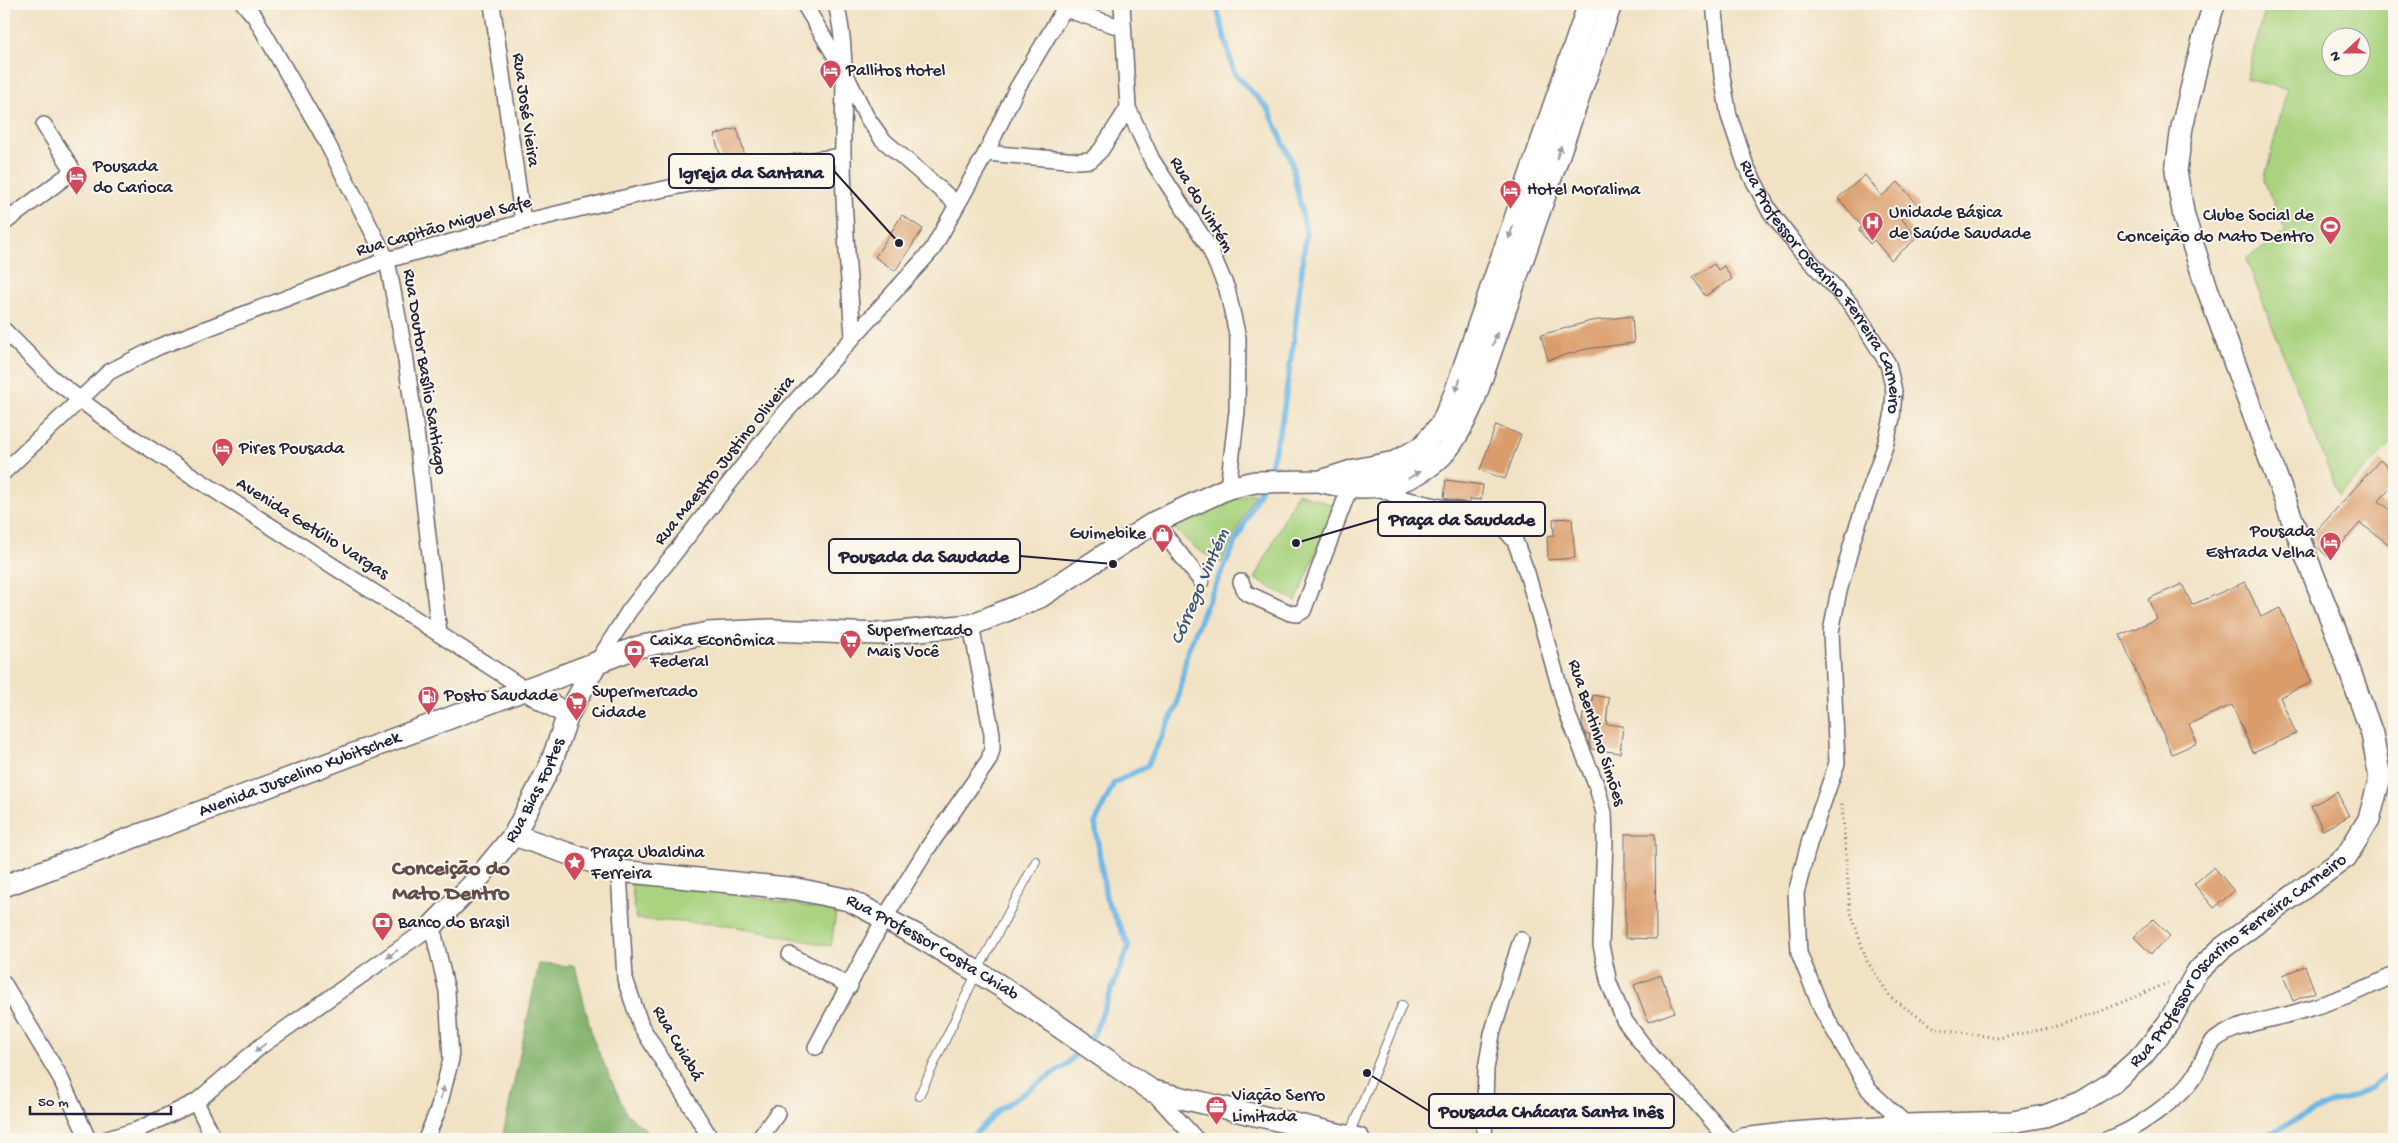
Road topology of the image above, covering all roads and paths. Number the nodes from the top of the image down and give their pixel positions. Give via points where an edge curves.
1 (244, 4) edge
2 (492, 4) edge
3 (804, 4) edge
4 (836, 4) edge
5 (1122, 4) edge
6 (1589, 4) edge
7 (1611, 4) edge
8 (1714, 4) edge
9 (2214, 4) edge
10 (1066, 6) edge
11 (1124, 28) junction
12 (844, 71) junction
13 (1576, 72) junction
14 (1128, 108) junction
15 (44, 125) dead end
16 (986, 153) junction
17 (843, 156) junction
18 (957, 204) junction
19 (523, 222) junction
20 (4, 223) edge
21 (387, 260) junction
22 (4, 330) edge
23 (853, 336) junction
24 (79, 399) junction
25 (4, 472) edge
26 (1353, 479) junction
27 (1228, 488) junction
28 (1379, 488) junction
29 (1155, 522) junction
30 (1202, 581) dead end
31 (1241, 582) dead end
32 (971, 625) junction
33 (439, 633) junction
34 (596, 664) junction
35 (525, 689) junction
36 (568, 715) junction
37 (1841, 798) dead end
38 (514, 835) junction
39 (1036, 861) dead end
40 (619, 871) junction
41 (4, 886) edge
42 (884, 919) junction
43 (432, 926) junction
44 (1521, 940) dead end
45 (790, 955) dead end
46 (978, 972) junction
47 (2197, 972) junction
48 (2394, 976) edge
49 (4, 984) edge
50 (850, 986) junction
51 (1402, 1005) dead end
52 (816, 1047) dead end
53 (1152, 1090) junction
54 (919, 1096) dead end
55 (196, 1102) junction
56 (777, 1114) dead end
57 (1946, 1123) junction
58 (1907, 1125) junction
59 (1353, 1138) edge
60 (88, 1139) edge
61 (107, 1139) edge
62 (214, 1139) edge
63 (426, 1139) edge
64 (711, 1139) edge
65 (758, 1139) edge
66 (1196, 1139) edge
67 (1484, 1139) edge
68 (1728, 1139) edge
69 (1743, 1139) edge
70 (1965, 1139) edge
71 (2108, 1139) edge

1 - 21 street, Rua Doutor Basílio Santiago via 255,17 324,137
2 - 19 street, Rua José Vieira
3 - 12 street
4 - 12 street via 842,25
5 - 11 street, Rua do Vintém
6 - 13 street
7 - 13 street
8 - 58 street, Rua Professor Oscarino Ferreira Carneiro via 1729,116 1746,166 1769,210 1800,250 1852,306 1870,333 1888,364 1894,391 1885,446 1853,539 1838,595 1832,632 1837,763 1810,840 1796,893 1799,953 1822,1010 1869,1090
9 - 47 street, Rua Professor Oscarino Ferreira Carneiro via 2182,127 2176,171 2184,217 2207,288 2372,734 2380,778 2369,819 2346,856 2222,949
10 - 11 street
10 - 16 street, Rua Maestro Justino Oliveira via 1016,90
11 - 14 street, Rua do Vintém
12 - 17 street
12 - 18 street via 866,116 882,139
13 -> 26 street via 1442,424 1422,448
28 -> 13 street via 1405,481 1437,461 1459,432 1474,403
14 - 16 street via 1091,160
14 - 27 street, Rua do Vintém via 1152,160 1209,248 1226,290 1238,338 1237,411
15 - 20 street via 72,167 68,175
16 - 18 street, Rua Maestro Justino Oliveira
17 - 19 street, Rua Capitão Miguel Safe via 797,162 655,191
17 - 23 street
18 - 23 street, Rua Maestro Justino Oliveira via 932,250
19 - 21 street, Rua Capitão Miguel Safe
21 - 24 street, Rua Capitão Miguel Safe via 158,347 109,372
21 - 33 street, Rua Doutor Basílio Santiago via 416,431
22 - 24 street, Avenida Getúlio Vargas via 52,378
23 - 34 street, Rua Maestro Justino Oliveira via 784,415 629,611
24 - 25 street, Rua Capitão Miguel Safe
24 - 33 street, Avenida Getúlio Vargas via 116,427
26 - 27 street, Avenida Juscelino Kubitschek via 1255,482
26 - 28 street
26 - 31 street via 1303,610 1297,614 1290,613 1246,593
27 - 29 street, Avenida Juscelino Kubitschek
28 - 68 street, Rua Bentinho Simões via 1404,499 1487,517 1501,525 1515,541 1567,713 1604,813 1601,945 1609,983 1624,1020 1652,1058 1694,1098
29 - 30 street
29 - 32 street, Avenida Juscelino Kubitschek via 1040,597
32 - 34 street, Avenida Juscelino Kubitschek via 879,634 771,630 708,633 638,647
32 - 42 street via 992,734 989,760 927,849
33 - 35 street, Avenida Getúlio Vargas
34 - 35 street, Avenida Juscelino Kubitschek
34 - 36 street, Rua Bias Fortes
35 - 36 street
35 - 41 street, Avenida Juscelino Kubitschek
36 - 38 street, Rua Bias Fortes via 550,766
37 - 47 path via 1850,910 1866,962 1891,998 1935,1028 1998,1038 2050,1028 2094,1014
38 - 40 street
38 - 43 street, Rua Bias Fortes via 476,881
39 - 46 lane
40 - 42 street, Rua Professor Costa Chiab via 797,889 850,900
40 - 64 street, Rua Cuiabá via 625,979 642,1026
42 - 46 street, Rua Professor Costa Chiab
42 - 50 street
43 -> 55 street via 261,1046
63 -> 43 street via 438,1110 451,1059 447,991
44 - 67 street via 1492,1034 1486,1069
45 - 50 street
46 - 53 street, Rua Professor Costa Chiab
46 - 54 lane
47 - 57 street, Rua Professor Oscarino Ferreira Carneiro via 2169,1022 2143,1055 2112,1083 2081,1102 2045,1116 2012,1122
48 - 71 street via 2327,1003 2242,1027 2215,1040 2193,1078 2178,1094 2133,1127
49 - 60 street via 59,1075
50 - 52 street
51 - 59 lane
53 - 59 street
53 - 66 street, Rua Professor Costa Chiab
55 - 61 street via 137,1130
55 - 62 street
56 - 65 street
57 - 58 street, Rua Professor Oscarino Ferreira Carneiro
57 - 70 street
58 - 69 street, Rua Professor Oscarino Ferreira Carneiro

